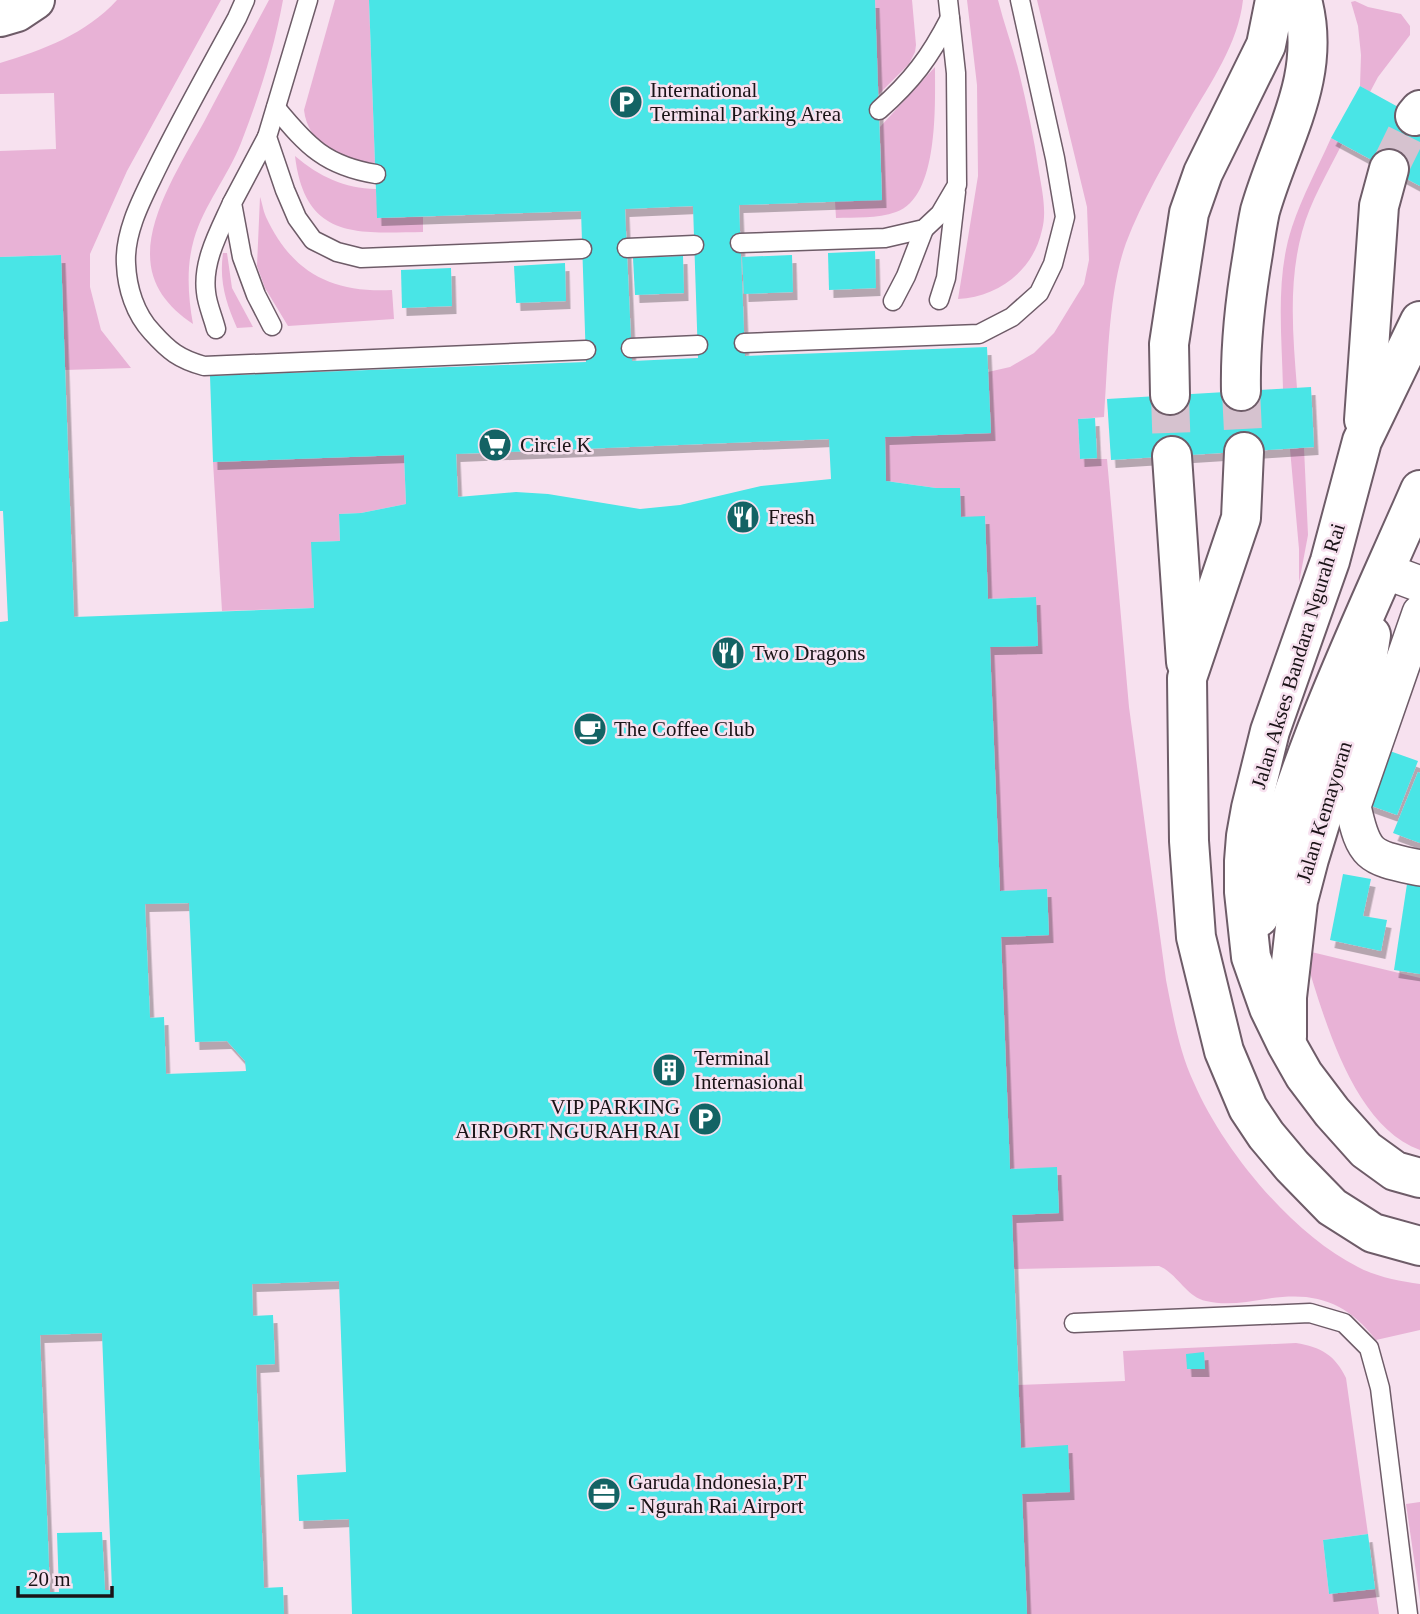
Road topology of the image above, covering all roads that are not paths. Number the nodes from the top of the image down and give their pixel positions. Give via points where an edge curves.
1 (35, 0) edge
2 (245, 0) edge
3 (308, 0) edge
4 (1020, 0) edge
5 (1275, 0) edge
6 (1302, 0) edge
7 (949, 9) edge
8 (0, 17) edge
9 (276, 108) junction
10 (879, 110) dead end
11 (267, 137) junction
12 (1389, 169) tunnel mouth
13 (376, 174) dead end
14 (957, 185) junction
15 (232, 203) junction
16 (924, 229) junction
17 (740, 243) dead end
18 (694, 245) dead end
19 (627, 248) dead end
20 (582, 249) dead end
21 (939, 300) dead end
22 (893, 301) dead end
23 (1420, 321) edge
24 (272, 326) dead end
25 (216, 329) dead end
26 (744, 343) dead end
27 (698, 345) dead end
28 (631, 348) dead end
29 (586, 350) dead end
30 (1241, 391) tunnel mouth
31 (1170, 395) tunnel mouth
32 (1362, 440) junction
33 (1244, 452) tunnel mouth
34 (1172, 456) tunnel mouth
35 (1420, 490) edge
36 (1382, 576) junction
37 (1420, 584) edge
38 (1420, 613) edge
39 (1187, 678) junction
40 (1420, 868) edge
41 (1251, 957) junction
42 (1287, 1045) junction
43 (1224, 1051) junction
44 (1407, 1174) edge
45 (1420, 1246) edge
46 (1074, 1323) dead end
47 (1408, 1614) edge

1 - 8 street
2 - 29 lane via 173,135 131,231 125,263 133,302 146,326 181,359 204,366
3 - 9 lane
4 - 26 lane via 1065,217 1053,264 1039,293 1012,317 979,334
5 - 31 street via 1266,45 1203,173 1189,213 1168,344
6 - 30 street via 1308,21 1305,82 1260,212 1244,300
7 - 10 lane via 931,54
7 - 14 lane via 956,73
9 - 11 lane
9 - 13 lane via 320,155
11 - 15 lane
11 - 20 lane via 297,218 313,240 337,252 361,258
12 - 32 street, Jalan Akses Bandara Ngurah Rai via 1379,206
14 - 16 lane via 940,214
14 - 21 lane via 946,278
15 - 24 lane via 242,257
15 - 25 lane via 207,270 206,292
16 - 17 lane via 885,238
16 - 22 lane
18 - 19 lane
23 - 32 street, Jalan Akses Bandara Ngurah Rai
27 - 28 lane
32 - 41 street, Jalan Akses Bandara Ngurah Rai via 1330,561 1270,731 1251,808 1244,861
33 - 39 street via 1241,518
34 - 39 street
35 - 36 street, Jalan Kemayoran
36 - 37 street
36 - 41 street, Jalan Kemayoran via 1330,693 1308,756 1265,888
36 - 42 street, Jalan Kemayoran via 1364,680 1298,901 1287,997
38 - 40 street via 1353,806 1359,834 1370,853
39 - 43 street via 1189,841 1196,936
41 - 42 street
41 - 43 street, Jalan Kemayoran via 1243,1000
42 - 44 street via 1304,1075 1366,1150
43 - 45 street via 1248,1108 1266,1135 1332,1207 1373,1233
46 - 47 lane via 1310,1312 1344,1323 1369,1348 1380,1388

